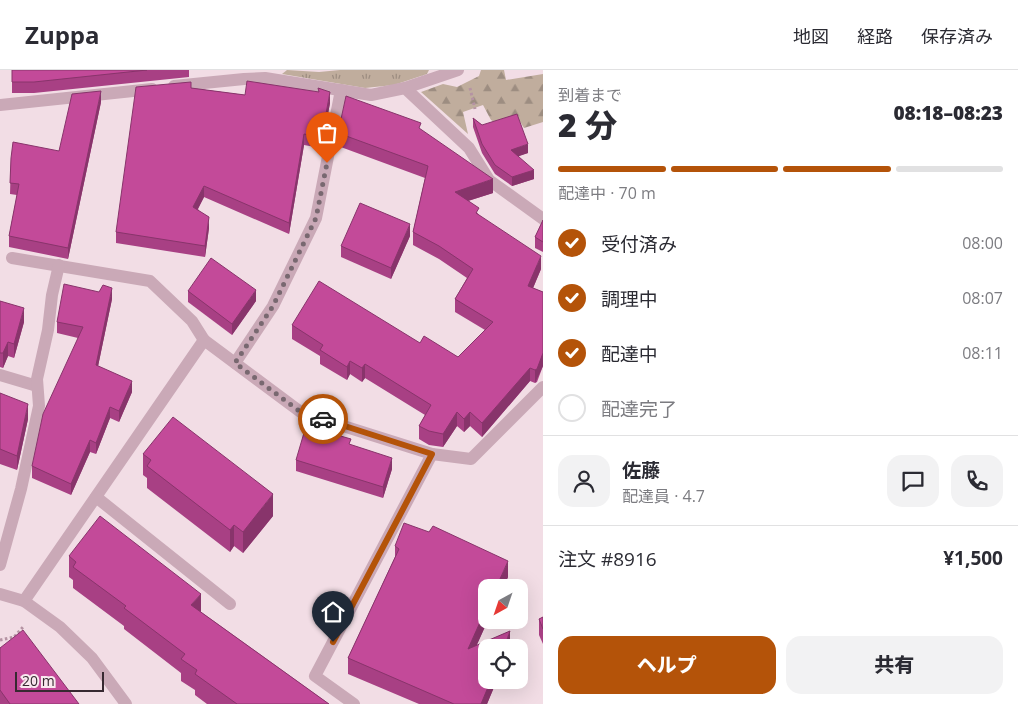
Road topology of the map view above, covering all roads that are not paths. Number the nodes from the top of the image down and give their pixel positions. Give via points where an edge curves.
1 (458, 70) edge
2 (243, 74) edge
3 (405, 88) junction
4 (341, 90) junction
5 (0, 104) edge
6 (543, 219) edge
7 (12, 258) dead end
8 (59, 265) junction
9 (204, 340) junction
10 (235, 363) junction
11 (0, 375) edge
12 (37, 386) junction
13 (543, 387) edge
14 (432, 454) junction
15 (96, 496) junction
16 (0, 565) edge
17 (0, 594) edge
18 (24, 601) junction
19 (230, 604) dead end
20 (126, 704) edge
21 (354, 704) edge

1 - 3 street
2 - 4 street
2 - 5 street
3 - 4 street via 371,95
3 - 6 street via 469,148 489,180
4 - 10 street via 316,218 273,306
7 - 8 street
8 - 9 street via 150,281 192,321
8 - 12 street
9 - 10 street
9 - 15 street
10 - 14 street via 302,413
11 - 12 street
12 - 16 street via 39,406 22,489
13 - 14 street via 471,458
14 - 21 street via 315,676
15 - 18 street
15 - 19 street
17 - 18 street
18 - 20 street via 60,627 92,658

